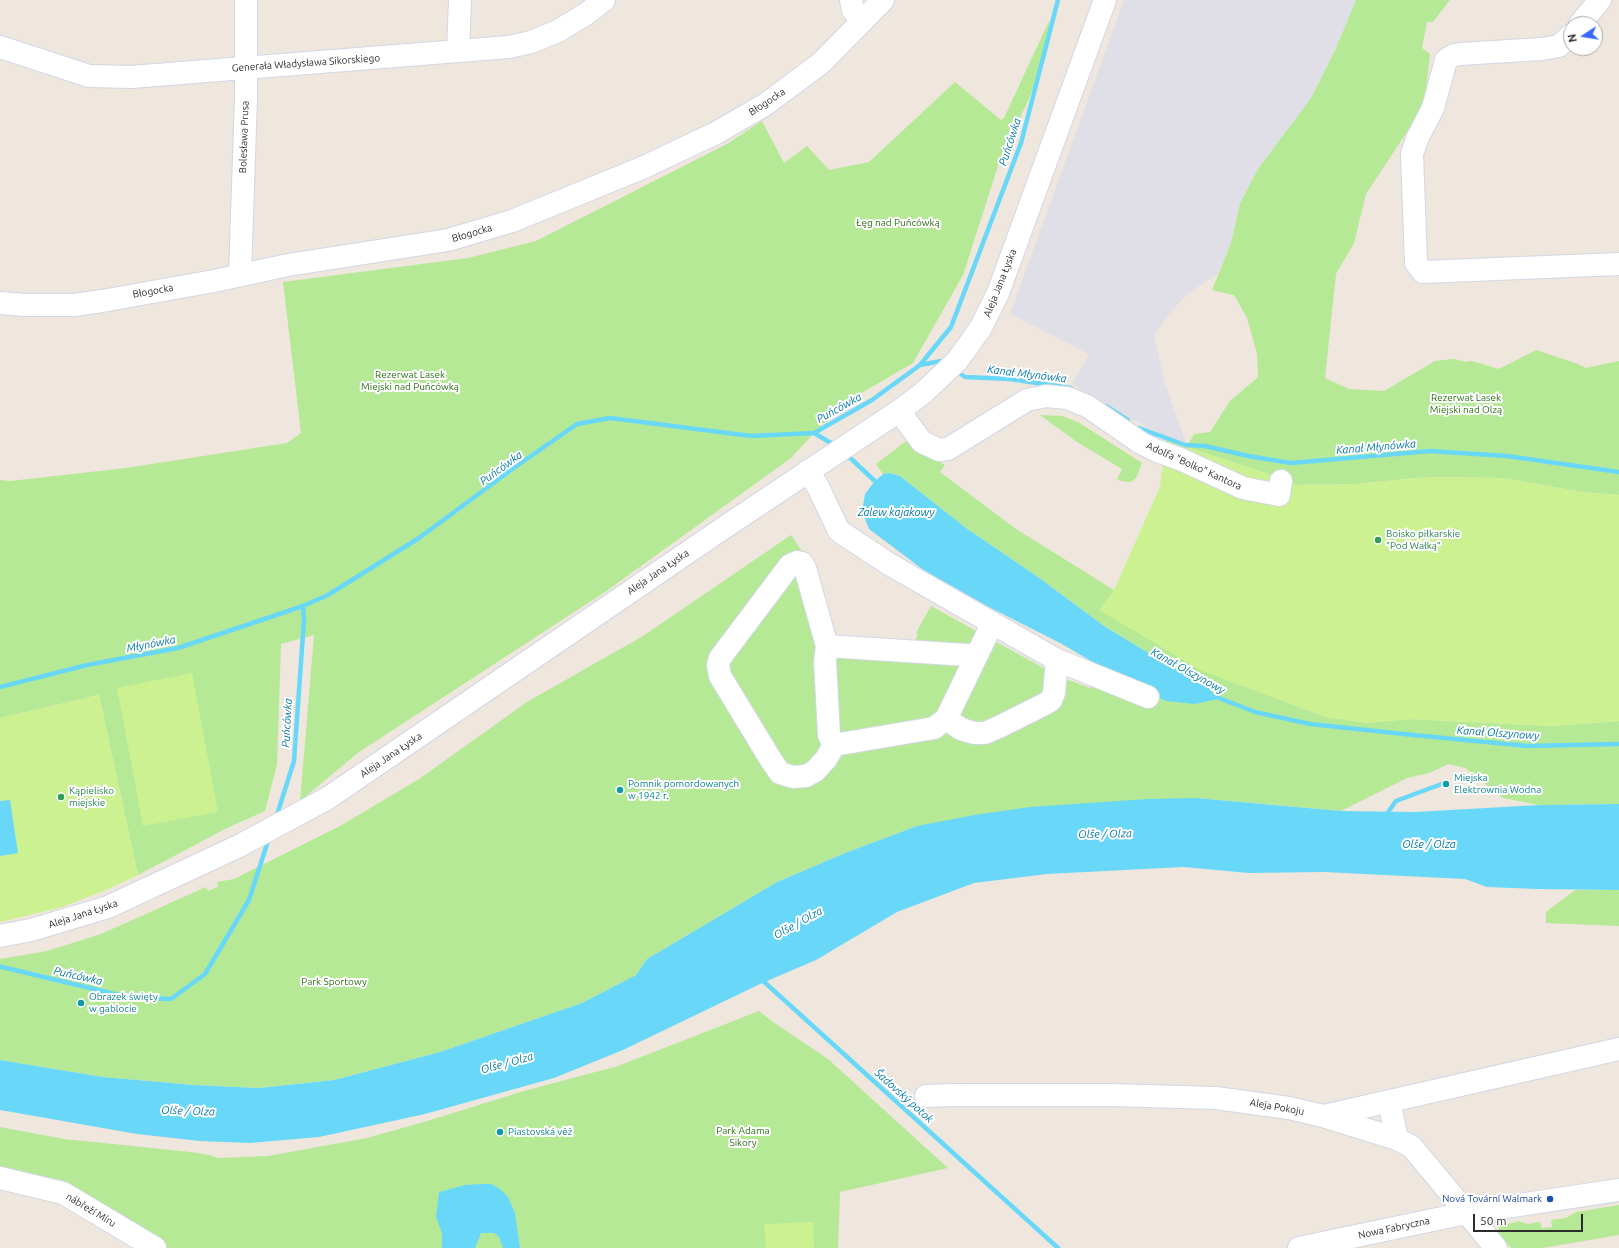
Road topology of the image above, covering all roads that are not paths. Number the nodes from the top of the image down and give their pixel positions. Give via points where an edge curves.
1 (246, 0) edge
2 (460, 0) edge
3 (604, 0) edge
4 (851, 0) edge
5 (883, 0) edge
6 (1105, 0) edge
7 (1600, 0) edge
8 (1587, 16) edge
9 (861, 21) junction
10 (1563, 42) edge
11 (0, 47) edge
12 (458, 51) junction
13 (245, 67) junction
14 (1619, 264) edge
15 (240, 275) junction
16 (0, 303) edge
17 (899, 411) junction
18 (808, 471) junction
19 (1280, 481) dead end
20 (992, 624) junction
21 (827, 646) junction
22 (975, 659) junction
23 (1057, 660) junction
24 (1148, 697) dead end
25 (946, 719) junction
26 (834, 745) junction
27 (0, 936) edge
28 (1619, 1049) edge
29 (926, 1096) dead end
30 (1389, 1101) junction
31 (1323, 1116) junction
32 (1397, 1140) junction
33 (0, 1178) edge
34 (1619, 1190) edge
35 (1466, 1213) junction
36 (155, 1248) edge
37 (1299, 1248) edge
38 (1496, 1248) edge

1 - 13 street, Bolesława Prusa
2 - 12 street
3 - 12 street, Generała Władysława Sikorskiego via 586,14 531,42 509,47
4 - 9 street via 853,10
5 - 9 street, Błogocka
6 - 17 street, Aleja Jana Łyska via 998,293 980,329 957,361
7 - 8 street
9 - 15 street, Błogocka via 821,63 766,104 716,133 642,168 520,218 448,240
10 - 14 street via 1559,46 1542,49 1460,54 1446,60 1434,108 1412,154 1416,263 1423,272
11 - 13 street, Generała Władysława Sikorskiego via 89,76 131,77
12 - 13 street, Generała Władysława Sikorskiego
13 - 15 street, Bolesława Prusa
15 - 16 street, Błogocka via 74,305
17 - 18 street, Aleja Jana Łyska
17 - 19 street, Adolfa "Bolko" Kantora via 922,442 939,450 948,449 1027,400 1046,396 1067,398 1087,406 1141,443 1243,488 1279,494
18 - 20 street via 839,531 889,564
18 - 27 street, Aleja Jana Łyska via 328,798 238,846 108,907 31,930
20 - 22 street
20 - 23 street
21 - 22 street via 967,655
21 - 26 street via 825,661 829,734
21 - 26 street via 805,568 802,563 797,562 790,565 720,658 718,665 720,676 770,760 780,772 793,777 806,776 815,771
22 - 25 street
23 - 24 street
23 - 25 street via 1054,694 1045,704 985,733 961,729
25 - 26 street via 934,728
28 - 30 street, Aleja Pokoju
29 - 31 street, Aleja Pokoju via 1104,1095 1216,1098 1289,1108
30 - 31 street, Aleja Pokoju
30 - 32 street
31 - 32 street
32 - 35 street via 1412,1147
33 - 36 street, nábřeží Míru via 63,1193
34 - 35 street, Nowa Fabryczna
35 - 37 street, Nowa Fabryczna
35 - 38 street

